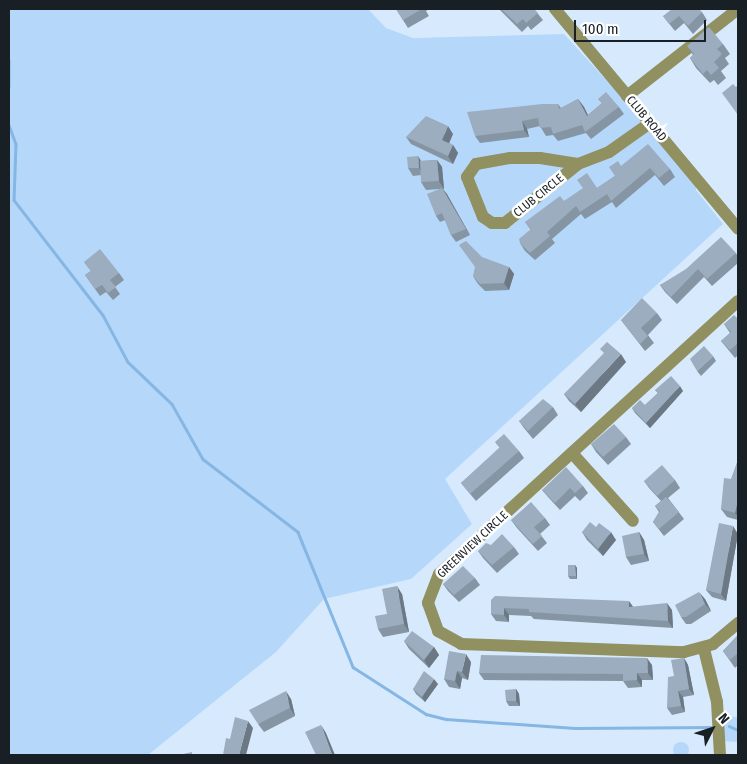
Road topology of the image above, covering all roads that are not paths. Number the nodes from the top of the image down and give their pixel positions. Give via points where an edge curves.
1 (554, 9) edge
2 (738, 9) edge
3 (627, 96) junction
4 (650, 122) junction
5 (578, 164) junction
6 (737, 225) edge
7 (738, 302) edge
8 (572, 453) junction
9 (632, 521) dead end
10 (738, 623) edge
11 (704, 649) junction
12 (720, 755) edge

1 - 3 street, CLUB ROAD
2 - 3 street
3 - 4 street, CLUB ROAD
4 - 5 street, CLUB CIRCLE via 609,152
4 - 6 street, CLUB ROAD
5 - 5 street, CLUB CIRCLE via 522,158 485,162 472,167 467,182 483,217 500,224
7 - 8 street, GREENVIEW CIRCLE
8 - 9 street
8 - 11 street, GREENVIEW CIRCLE via 439,574 428,603 432,622 443,635 461,644
10 - 11 street
11 - 12 street via 718,709

